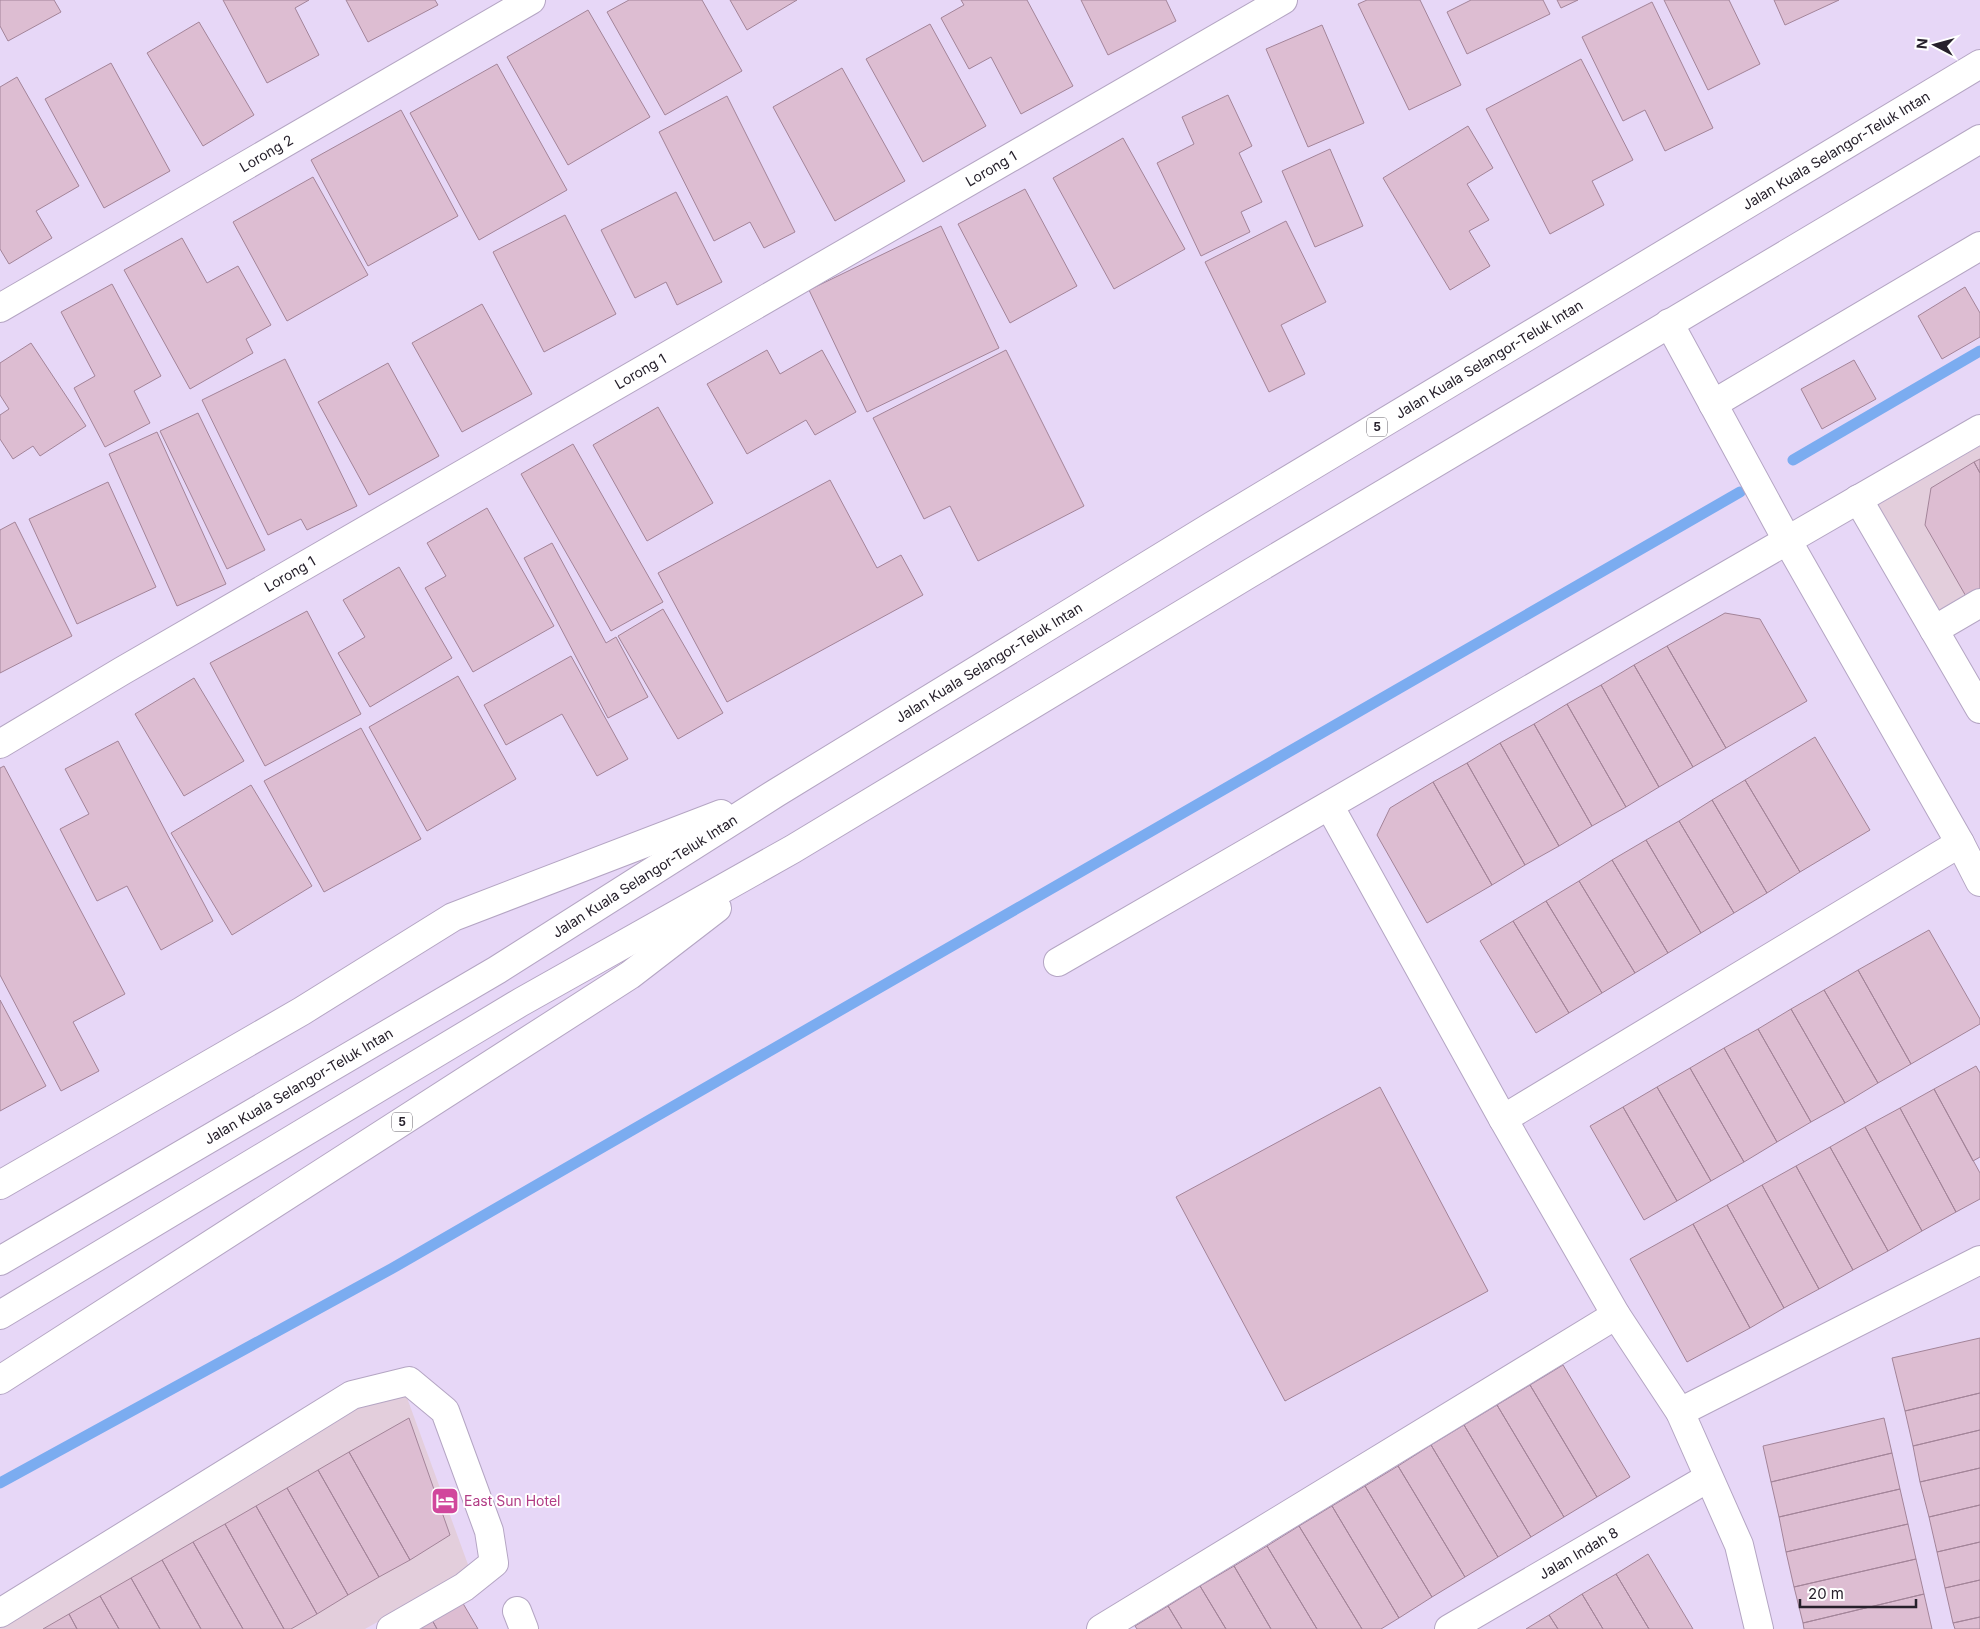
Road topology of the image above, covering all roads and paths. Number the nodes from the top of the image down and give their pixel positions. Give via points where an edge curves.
1 (531, 0) edge
2 (1283, 0) edge
3 (1980, 64) edge
4 (1980, 139) edge
5 (1980, 246) edge
6 (0, 308) edge
7 (1669, 323) junction
8 (1713, 404) junction
9 (1980, 430) edge
10 (1858, 499) junction
11 (1787, 540) junction
12 (1980, 603) edge
13 (1934, 630) junction
14 (1980, 709) edge
15 (0, 744) edge
16 (776, 793) junction
17 (1330, 807) junction
18 (1960, 843) junction
19 (793, 849) junction
20 (1980, 882) edge
21 (1058, 962) dead end
22 (1503, 1119) junction
23 (0, 1185) edge
24 (1980, 1260) edge
25 (0, 1261) edge
26 (0, 1315) edge
27 (1616, 1315) junction
28 (0, 1380) edge
29 (1680, 1412) junction
30 (1708, 1478) junction
31 (0, 1613) edge
32 (391, 1629) edge
33 (1101, 1629) edge
34 (1449, 1629) edge
35 (1758, 1629) edge

1 - 6 main road, Lorong 2
2 - 15 main road, Lorong 1
3 - 16 main road, Jalan Kuala Selangor-Teluk Intan / 5 via 1212,526
4 - 7 main road, 5
5 - 8 main road
7 - 8 main road
7 - 19 main road, 5
8 - 11 main road
9 - 10 main road
10 - 11 main road
10 - 13 main road
11 - 17 main road
11 - 18 main road
12 - 13 main road
13 - 14 main road
16 - 23 main road, 5 via 453,917 302,1011
16 - 25 main road, Jalan Kuala Selangor-Teluk Intan / 5 via 498,970
17 - 21 main road
17 - 22 main road
18 - 20 main road
18 - 22 main road
19 - 26 main road, 5 via 521,1002
19 - 28 main road, 5 via 630,975
22 - 27 main road
24 - 29 main road
27 - 29 main road
27 - 33 main road
29 - 30 main road
30 - 34 main road, Jalan Indah 8
30 - 35 main road via 1739,1545
31 - 32 main road via 352,1395 409,1381 445,1411 489,1531 494,1563 464,1587

